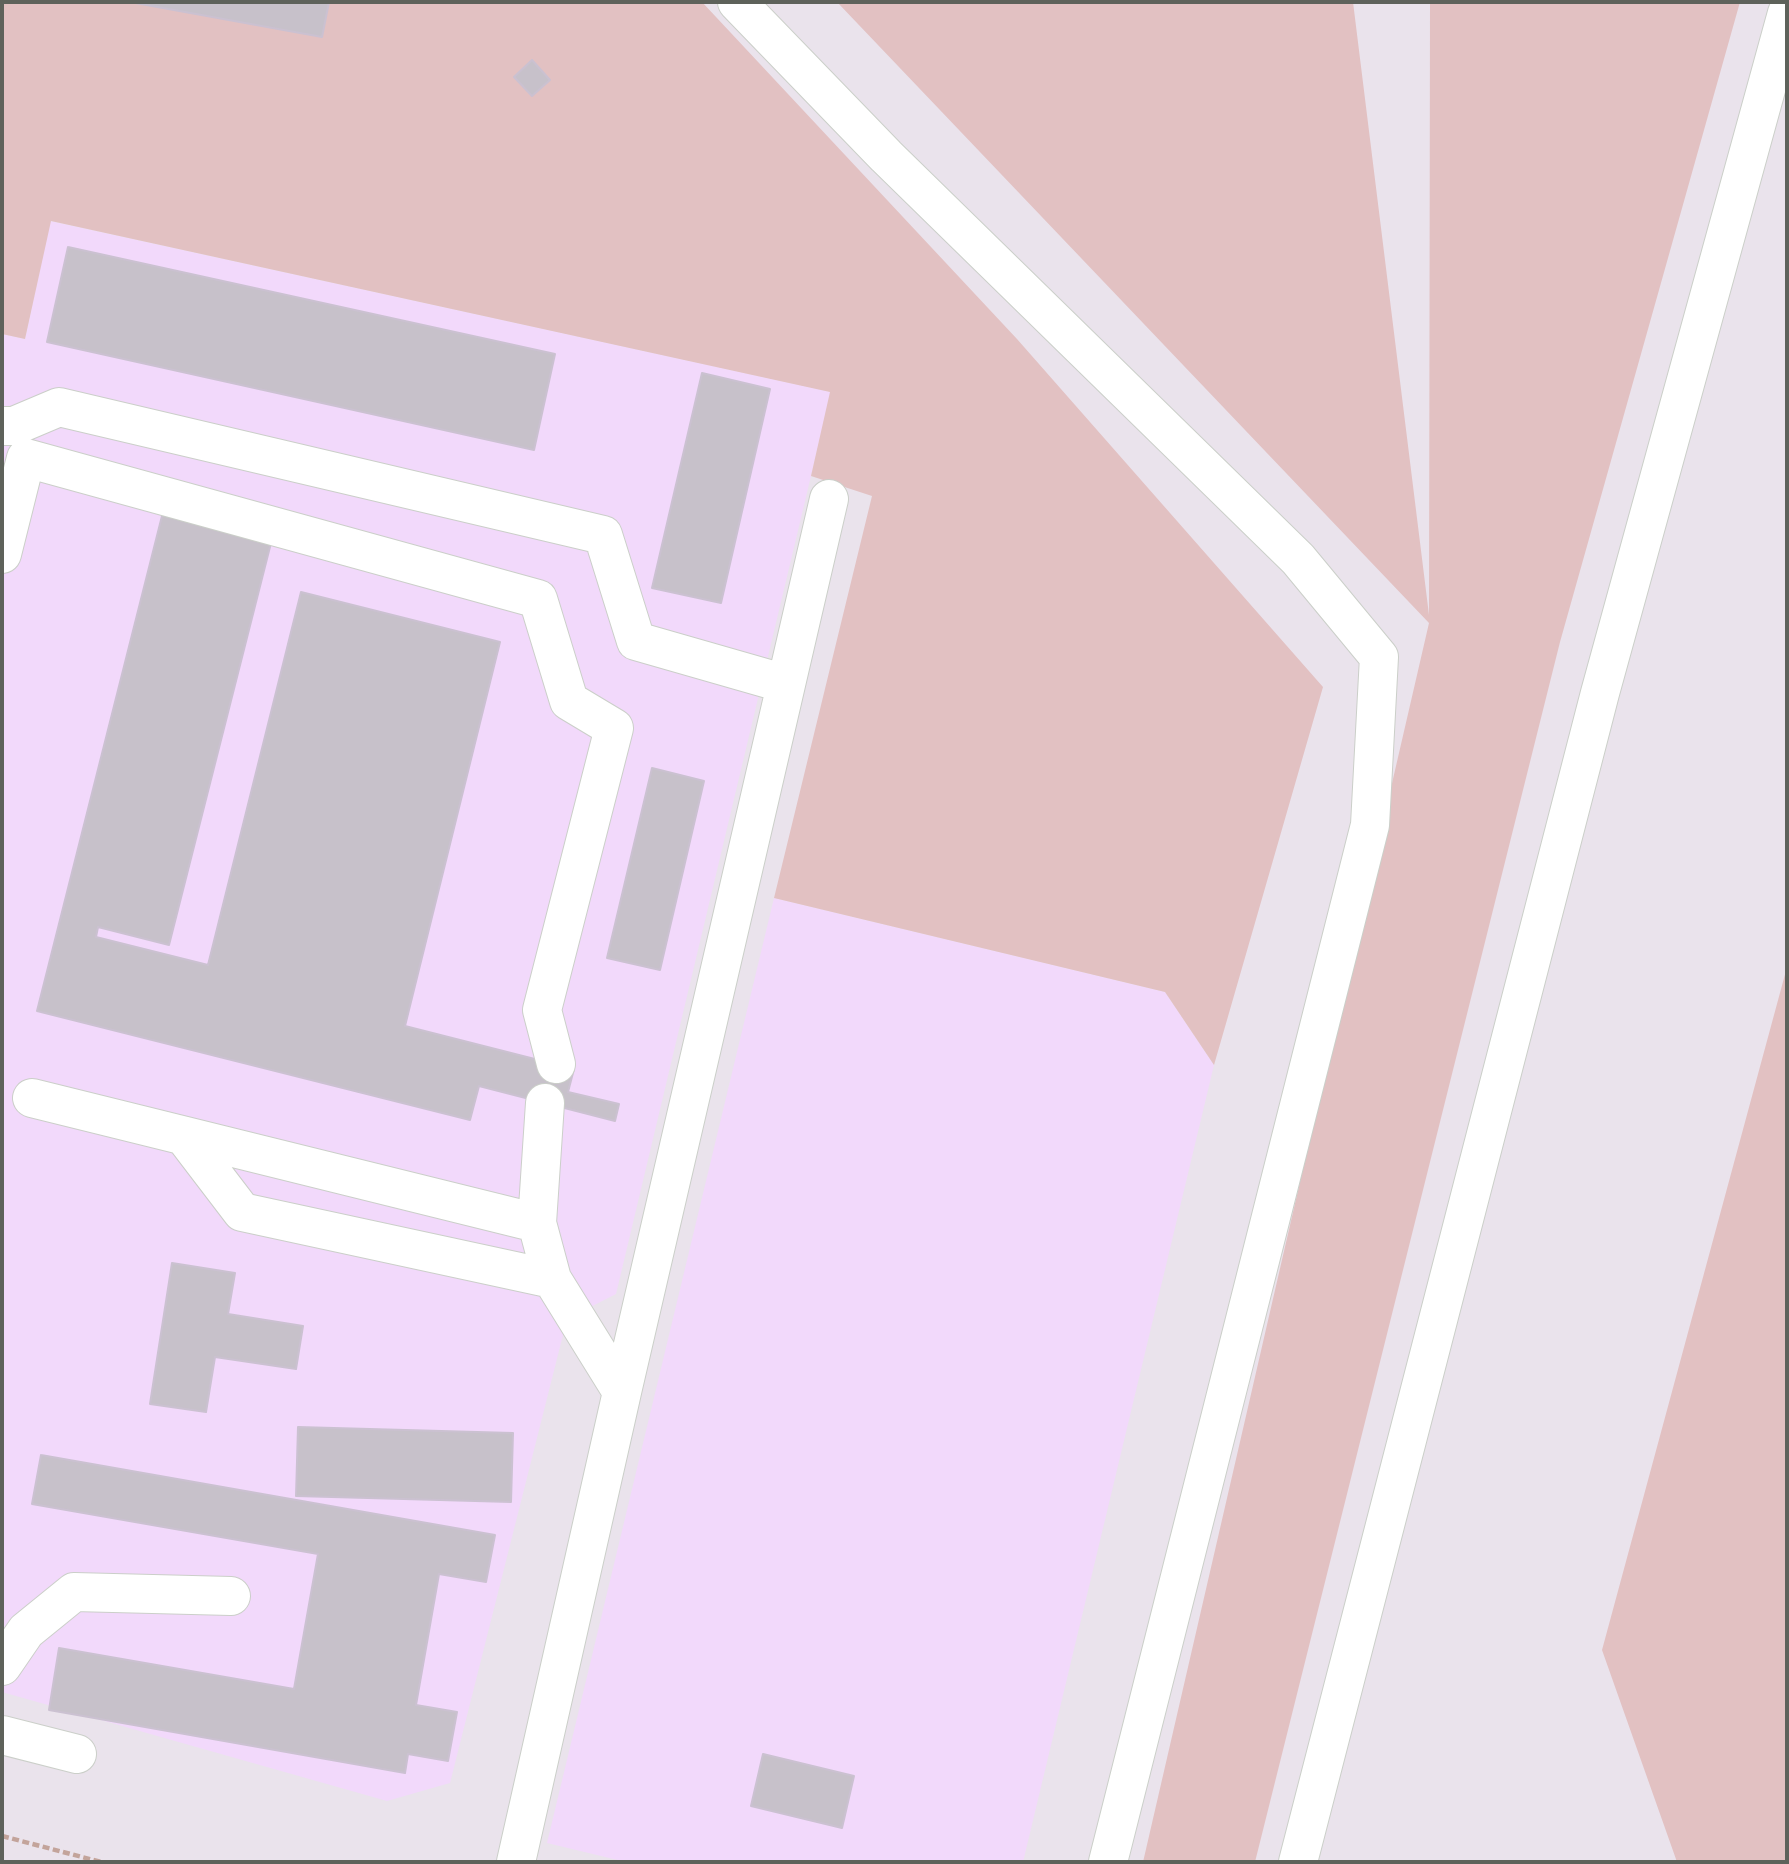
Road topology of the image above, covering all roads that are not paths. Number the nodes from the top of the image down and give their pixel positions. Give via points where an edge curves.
1 (737, 2) edge
2 (1787, 13) edge
3 (2, 426) edge
4 (829, 499) dead end
5 (2, 554) edge
6 (786, 684) junction
7 (556, 1063) dead end
8 (32, 1098) dead end
9 (545, 1103) dead end
10 (184, 1136) junction
11 (537, 1223) junction
12 (552, 1279) junction
13 (622, 1392) junction
14 (232, 1595) dead end
15 (2, 1666) edge
16 (2, 1735) edge
17 (77, 1754) dead end
18 (516, 1862) edge
19 (1108, 1862) edge
20 (1298, 1862) edge

1 - 19 street via 886,156 1298,559 1379,657 1370,825
2 - 20 street via 1600,693
3 - 6 street via 14,426 59,407 603,535 636,641
4 - 6 street
5 - 7 street via 26,458 538,599 569,701 614,728 542,1010
6 - 13 street
8 - 10 street
9 - 11 street
10 - 11 street
10 - 12 street via 242,1212
11 - 12 street
12 - 13 street
13 - 18 street
14 - 15 street via 74,1592 26,1631
16 - 17 street

